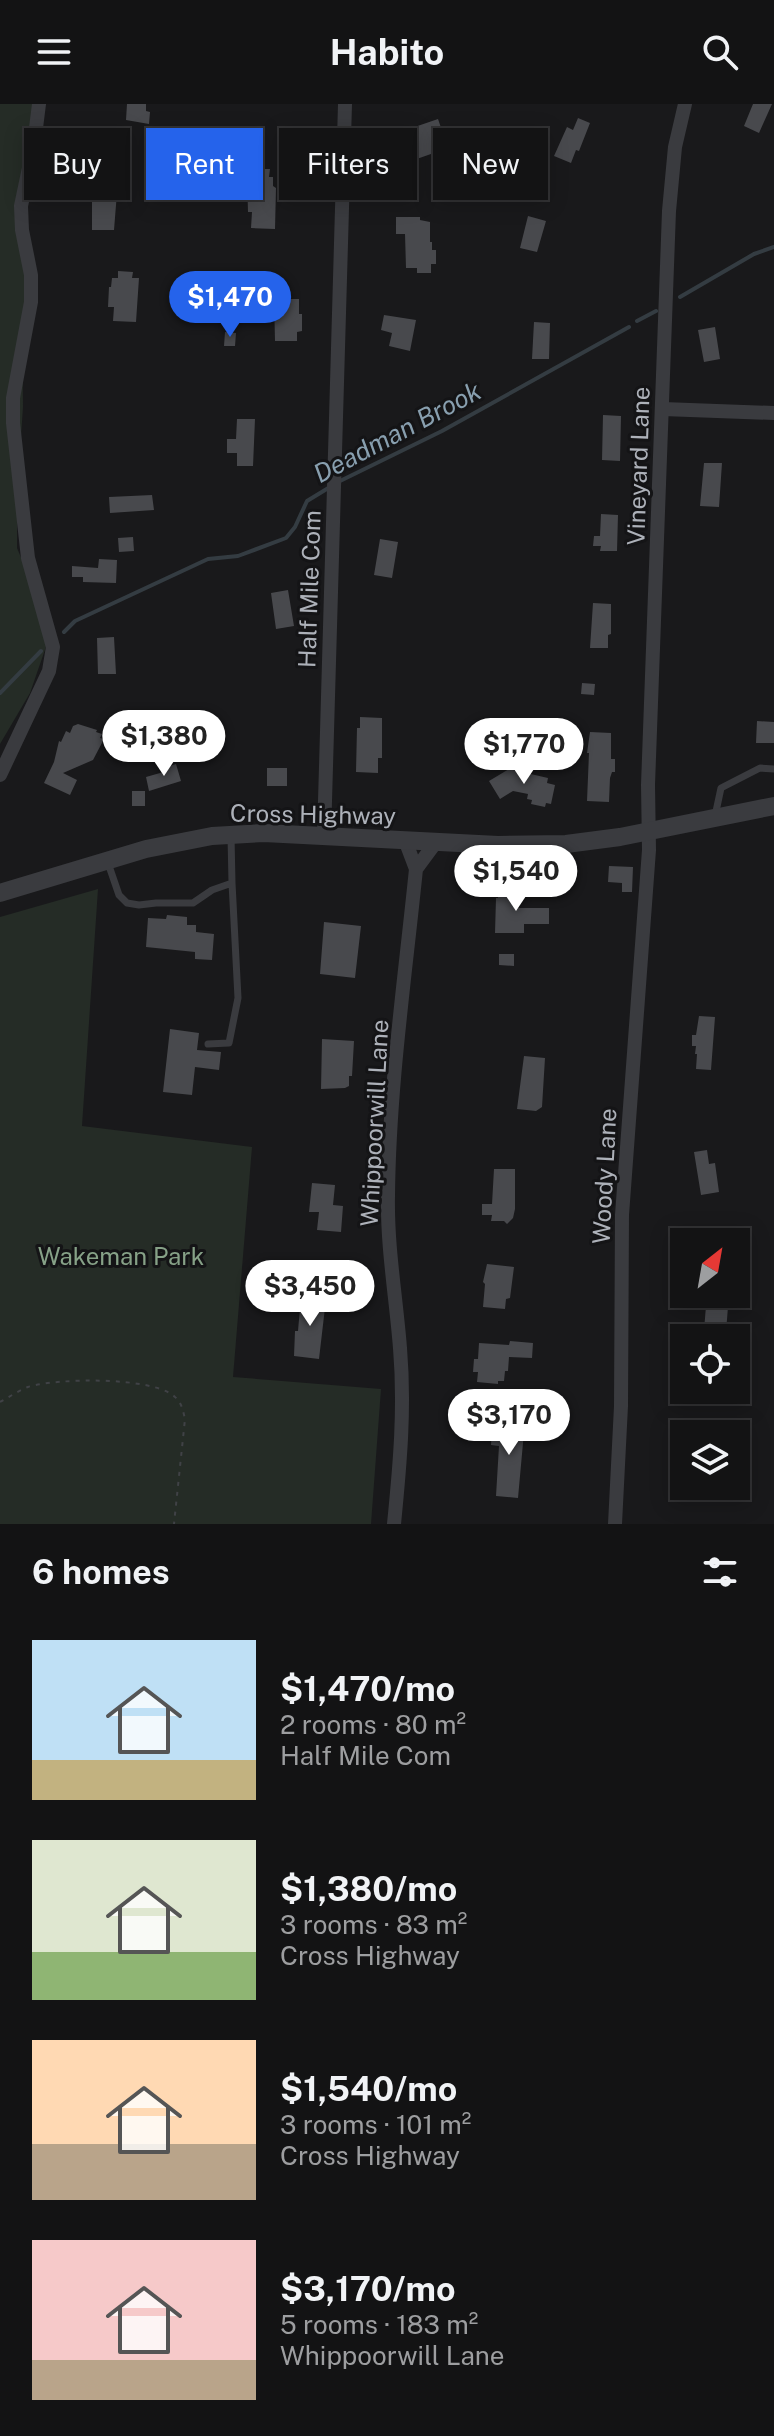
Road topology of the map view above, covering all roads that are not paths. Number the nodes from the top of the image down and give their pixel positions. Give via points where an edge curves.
1 (39, 104) edge
2 (345, 104) edge
3 (685, 104) edge
4 (663, 409) junction
5 (774, 413) edge
6 (774, 769) edge
7 (0, 775) edge
8 (774, 806) edge
9 (715, 818) junction
10 (648, 832) junction
11 (231, 834) junction
12 (324, 836) junction
13 (405, 840) junction
14 (436, 842) junction
15 (107, 861) junction
16 (416, 869) junction
17 (232, 883) junction
18 (0, 893) edge
19 (208, 1044) dead end
20 (394, 1524) edge
21 (615, 1524) edge

1 - 7 street via 21,206 31,302 13,423 28,558 54,654
2 - 12 street, Half Mile Com
3 - 4 street, Vineyard Lane via 671,174
4 - 5 street
4 - 10 street, Vineyard Lane
6 - 9 lane via 760,768 721,788
8 - 9 street, Cross Highway
9 - 10 street, Cross Highway
10 - 14 street, Cross Highway via 566,844
10 - 21 street, Woody Lane via 622,1215
11 - 12 street, Cross Highway
11 - 15 street, Cross Highway
11 - 17 lane
12 - 13 street, Cross Highway
13 - 14 street, Cross Highway
13 - 16 street, Whippoorwill Lane
14 - 16 street
15 - 17 lane via 127,903 193,903
15 - 18 street, Cross Highway
16 - 20 street, Whippoorwill Lane via 388,1197 403,1423
17 - 19 lane via 238,998 229,1043

